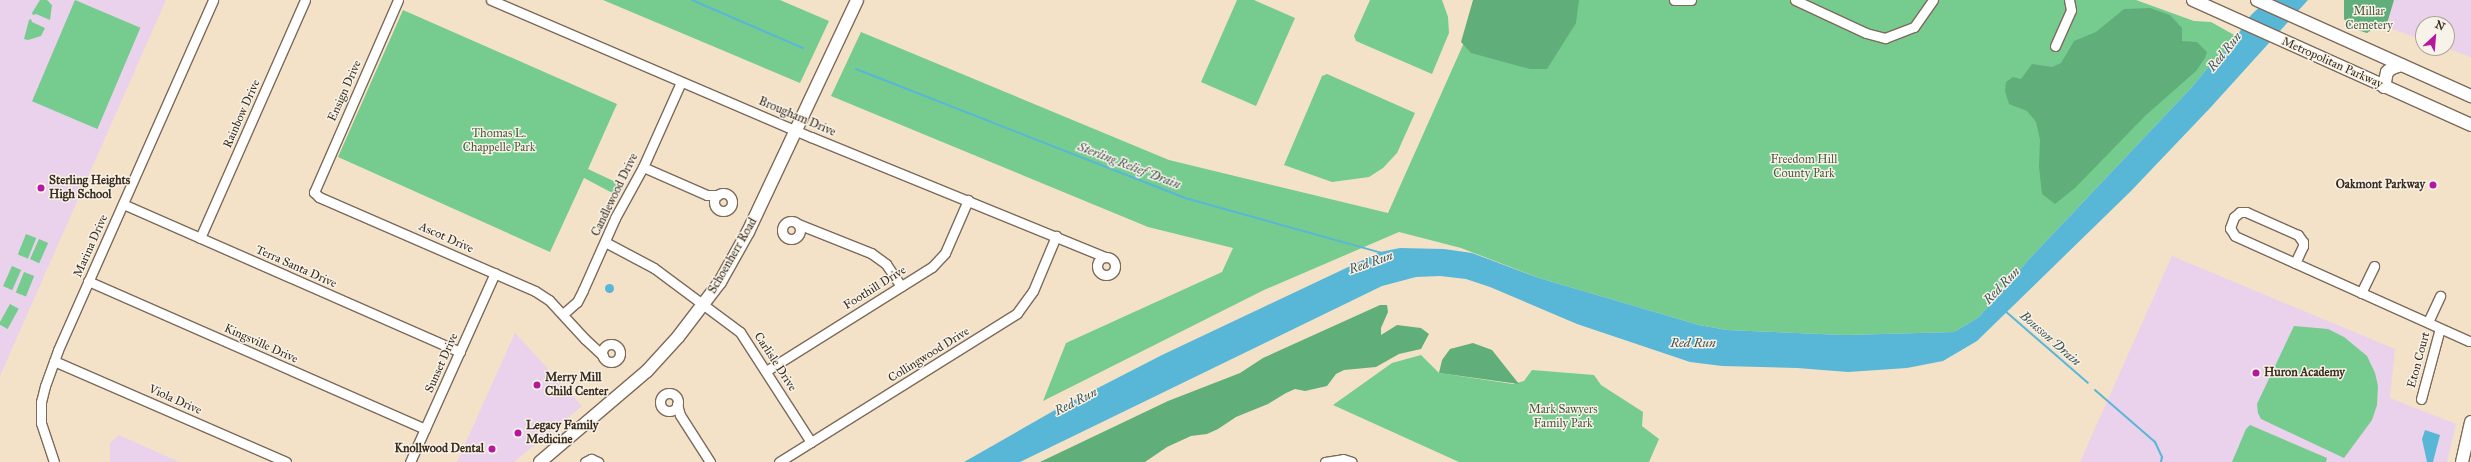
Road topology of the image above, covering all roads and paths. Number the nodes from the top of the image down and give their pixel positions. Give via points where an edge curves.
1 (213, 0) edge
2 (305, 0) edge
3 (398, 0) edge
4 (491, 0) edge
5 (857, 0) edge
6 (1674, 0) edge
7 (1691, 0) edge
8 (1795, 0) edge
9 (1933, 0) edge
10 (2069, 0) edge
11 (2192, 0) edge
12 (2257, 0) edge
13 (2055, 46) dead end
14 (2402, 65) junction
15 (681, 82) junction
16 (2384, 87) junction
17 (2471, 96) edge
18 (2471, 125) edge
19 (796, 130) junction
20 (643, 167) junction
21 (314, 192) joint
22 (707, 195) junction
23 (718, 195) junction
24 (968, 200) junction
25 (123, 204) junction
26 (714, 204) junction
27 (798, 224) junction
28 (808, 229) junction
29 (798, 235) junction
30 (1056, 236) junction
31 (200, 238) junction
32 (605, 242) junction
33 (1094, 254) junction
34 (1105, 257) junction
35 (2295, 263) junction
36 (1097, 264) junction
37 (2374, 266) dead end
38 (495, 273) junction
39 (88, 281) junction
40 (901, 286) junction
41 (2362, 292) junction
42 (2440, 296) dead end
43 (704, 305) junction
44 (563, 314) junction
45 (2428, 322) junction
46 (2440, 328) junction
47 (2471, 341) edge
48 (601, 350) dead end
49 (460, 352) junction
50 (54, 361) junction
51 (766, 371) junction
52 (2421, 399) dead end
53 (677, 404) junction
54 (669, 410) junction
55 (680, 415) junction
56 (2471, 422) edge
57 (425, 430) junction
58 (812, 442) junction
59 (54, 462) edge
60 (286, 462) edge
61 (410, 462) edge
62 (540, 462) edge
63 (585, 462) edge
64 (598, 462) edge
65 (710, 462) edge
66 (780, 462) edge
67 (1325, 462) edge
68 (1352, 462) edge
69 (2462, 462) edge

1 - 25 street, Marina Drive
2 - 31 street, Rainbow Drive
3 - 21 street, Ensign Drive
4 - 15 street, Brougham Drive
5 - 19 main road, Schoenherr Road
6 - 7 street
8 - 9 street via 1866,33 1885,38 1914,27
10 - 13 street via 2071,10
11 - 16 main road, Metropolitan Parkway
12 - 14 main road
14 - 16 main road via 2387,72
14 - 17 main road
15 - 19 street, Brougham Drive
15 - 20 street, Candlewood Drive
16 - 18 main road, Metropolitan Parkway
19 - 24 street, Brougham Drive
19 - 43 main road, Schoenherr Road via 748,232
20 - 22 street
20 - 32 street, Candlewood Drive
21 - 38 street, Ascot Drive via 319,197
22 - 23 street
22 - 26 street
23 - 26 street via 714,199
23 - 26 street via 727,195 731,199 731,205 722,211
24 - 30 street, Brougham Drive
24 - 40 street, Foothill Drive via 945,253 932,267
25 - 31 street, Terra Santa Drive
25 - 39 street, Marina Drive
27 - 28 street
27 - 29 street
27 - 29 street via 788,221 783,225 782,231 787,238
28 - 29 street
28 - 40 street via 871,253 886,264
30 - 33 street, Brougham Drive
30 - 58 street, Collingwood Drive via 1033,291 1017,313
31 - 49 street, Terra Santa Drive
32 - 43 street, Carlisle Drive via 654,268
32 - 44 street, Candlewood Drive via 577,302
33 - 34 street, Brougham Drive
33 - 36 street
34 - 36 street
34 - 36 street via 1111,259 1114,264 1113,272 1102,274
35 - 35 street via 2235,236 2230,228 2234,217 2240,212 2246,212 2298,236 2303,246
35 - 41 street
37 - 41 street
38 - 44 street, Ascot Drive via 544,296
38 - 49 street, Sunset Drive
39 - 50 street, Marina Drive
39 - 57 street, Kingsville Drive
40 - 51 street, Foothill Drive
41 - 45 street
42 - 45 street
43 - 51 street, Carlisle Drive via 740,332
43 - 62 main road, Schoenherr Road via 647,371
44 - 48 street, Ascot Drive via 584,339
45 - 46 street
46 - 47 street
46 - 52 street, Eton Court
49 - 57 street, Sunset Drive
50 - 59 street, Marina Drive via 43,392 40,411 41,424
50 - 60 street, Viola Drive
51 - 58 street, Carlisle Drive
53 - 54 street via 674,409
53 - 54 street via 677,398 673,394 662,395 661,407
53 - 55 street
54 - 55 street
55 - 65 street
56 - 69 main road
57 - 61 street, Sunset Drive
58 - 66 street, Collingwood Drive
63 - 64 street via 591,459
67 - 68 street via 1343,459

